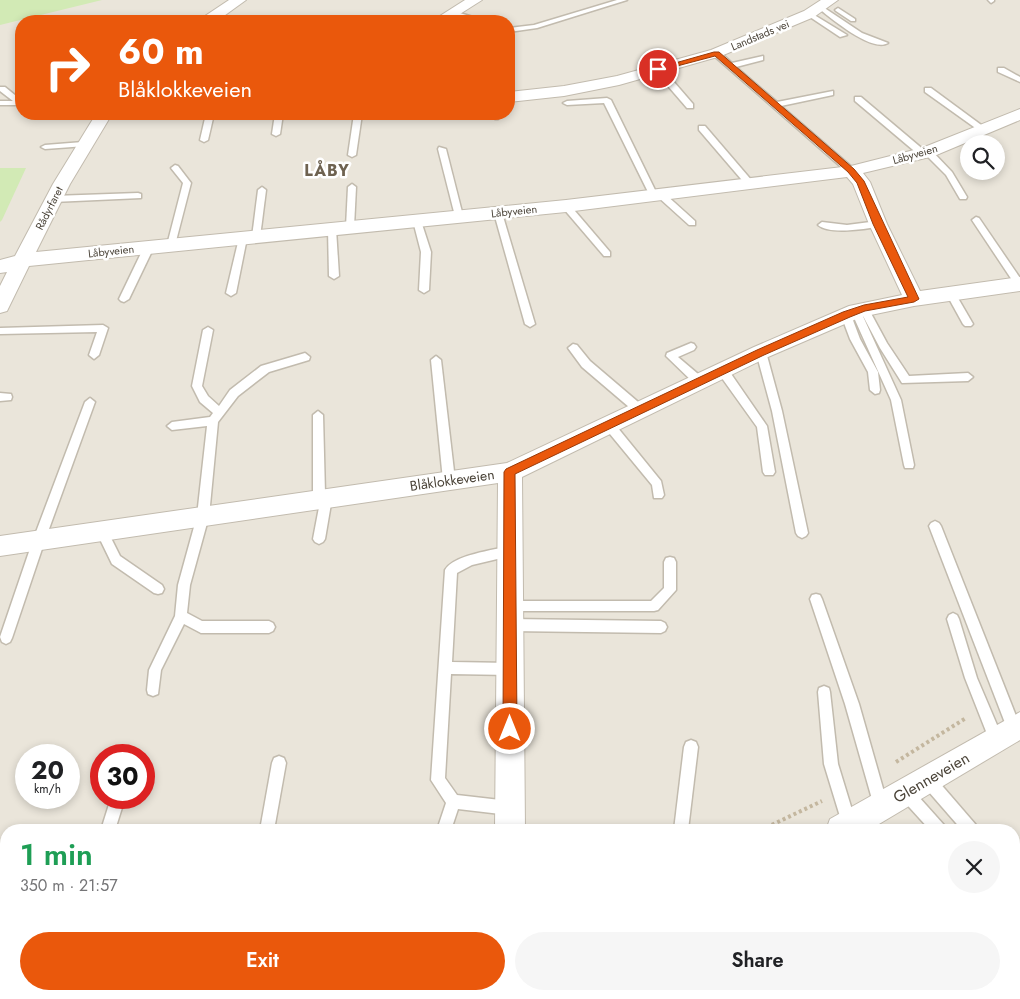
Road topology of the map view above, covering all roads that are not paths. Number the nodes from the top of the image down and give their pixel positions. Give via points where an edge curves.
1 (239, 0) edge
2 (475, 0) edge
3 (624, 0) edge
4 (821, 6) edge
5 (453, 13) junction
6 (215, 15) edge
7 (450, 15) edge
8 (460, 15) edge
9 (853, 20) dead end
10 (515, 29) edge
11 (843, 35) dead end
12 (884, 42) dead end
13 (716, 53) junction
14 (760, 58) dead end
15 (731, 66) junction
16 (658, 69) junction
17 (1001, 70) dead end
18 (1020, 80) edge
19 (2, 89) dead end
20 (928, 90) dead end
21 (830, 93) dead end
22 (515, 96) edge
23 (15, 99) edge
24 (858, 99) dead end
25 (15, 103) edge
26 (567, 103) dead end
27 (0, 104) edge
28 (776, 105) junction
29 (690, 106) dead end
30 (1020, 114) edge
31 (100, 120) edge
32 (209, 120) edge
33 (278, 120) edge
34 (357, 120) edge
35 (702, 128) dead end
36 (984, 130) junction
37 (276, 134) dead end
38 (204, 140) dead end
39 (83, 144) junction
40 (45, 147) dead end
41 (442, 149) dead end
42 (925, 152) junction
43 (352, 155) dead end
44 (175, 168) dead end
45 (851, 170) junction
46 (750, 184) junction
47 (352, 187) dead end
48 (262, 190) dead end
49 (138, 196) dead end
50 (657, 196) junction
51 (963, 197) dead end
52 (53, 199) junction
53 (566, 206) junction
54 (498, 213) junction
55 (459, 216) junction
56 (976, 220) dead end
57 (418, 221) junction
58 (692, 223) dead end
59 (878, 224) junction
60 (822, 225) dead end
61 (350, 227) junction
62 (332, 229) junction
63 (249, 237) junction
64 (171, 245) junction
65 (149, 247) junction
66 (607, 254) dead end
67 (22, 260) junction
68 (0, 267) edge
69 (334, 276) dead end
70 (1020, 284) edge
71 (424, 290) dead end
72 (231, 293) dead end
73 (952, 295) junction
74 (124, 299) dead end
75 (914, 299) junction
76 (0, 306) edge
77 (855, 311) junction
78 (530, 324) dead end
79 (968, 324) dead end
80 (208, 330) dead end
81 (0, 331) edge
82 (691, 347) dead end
83 (573, 348) dead end
84 (761, 352) junction
85 (94, 355) dead end
86 (305, 357) dead end
87 (436, 360) dead end
88 (723, 371) junction
89 (968, 377) dead end
90 (700, 382) junction
91 (875, 390) dead end
92 (90, 402) dead end
93 (640, 410) junction
94 (318, 415) dead end
95 (217, 417) junction
96 (609, 424) junction
97 (172, 426) dead end
98 (909, 465) dead end
99 (510, 472) junction
100 (769, 472) dead end
101 (449, 480) junction
102 (658, 495) dead end
103 (323, 498) junction
104 (203, 516) junction
105 (935, 526) dead end
106 (102, 531) junction
107 (802, 533) dead end
108 (39, 540) junction
109 (319, 540) dead end
110 (0, 546) edge
111 (510, 550) junction
112 (670, 562) dead end
113 (158, 589) dead end
114 (816, 599) dead end
115 (181, 616) junction
116 (510, 616) junction
117 (953, 620) dead end
118 (269, 627) dead end
119 (661, 627) dead end
120 (6, 638) dead end
121 (445, 668) junction
122 (510, 669) junction
123 (153, 690) dead end
124 (824, 692) dead end
125 (1010, 731) edge
126 (691, 747) dead end
127 (278, 763) dead end
128 (916, 786) junction
129 (454, 802) junction
130 (881, 806) junction
131 (115, 809) edge
132 (510, 819) edge
133 (110, 824) edge
134 (268, 824) edge
135 (446, 824) edge
136 (682, 824) edge
137 (845, 824) edge
138 (850, 824) edge
139 (936, 824) edge
140 (964, 824) edge

1 - 6 street
2 - 5 street
3 - 10 lane
4 - 9 lane
4 - 11 lane
4 - 12 lane via 862,35 878,44
4 - 13 street, Landstads vei
5 - 7 street
5 - 8 lane
13 - 15 lane
13 - 16 street, Landstads vei
14 - 15 lane
15 - 28 lane
16 - 22 street, Landstads vei via 564,91
16 - 29 lane
17 - 18 lane
19 - 23 lane
20 - 36 lane
21 - 28 lane
24 - 42 lane
25 - 27 lane
26 - 50 lane via 607,100
28 - 45 lane
30 - 36 street, Låbyveien
31 - 39 street, Rådyrfaret
32 - 38 lane
33 - 37 lane
34 - 43 lane
35 - 46 lane
36 - 42 street, Låbyveien
39 - 40 lane
39 - 52 street, Rådyrfaret
41 - 55 lane
42 - 45 street, Låbyveien
42 - 51 lane via 949,174
44 - 64 lane via 186,183
45 - 46 street, Låbyveien
45 - 59 street via 861,182
46 - 50 street, Låbyveien
47 - 61 lane
48 - 63 lane
49 - 52 lane
50 - 53 street, Låbyveien
50 - 58 lane
52 - 67 street, Rådyrfaret
53 - 54 street, Låbyveien
53 - 66 lane
54 - 55 street, Låbyveien
54 - 78 lane
55 - 57 street, Låbyveien
56 - 70 lane, Blåklokkeveien
57 - 61 street, Låbyveien
57 - 71 lane via 426,252
59 - 60 lane via 847,228
59 - 75 street
61 - 62 street, Låbyveien
62 - 63 street, Låbyveien
62 - 69 lane
63 - 64 street, Låbyveien
63 - 72 lane
64 - 65 street, Låbyveien
65 - 67 street, Låbyveien
65 - 74 lane
67 - 68 street, Låbyveien
67 - 76 street, Rådyrfaret
70 - 73 street, Blåklokkeveien
73 - 75 street, Blåklokkeveien
73 - 79 lane
75 - 77 street, Blåklokkeveien
77 - 84 street, Blåklokkeveien
77 - 89 lane via 906,380
77 - 91 lane via 855,339 873,372
77 - 98 lane via 896,400
80 - 95 lane via 196,386
81 - 85 lane via 103,328
82 - 90 lane via 671,356
83 - 93 lane via 586,364
84 - 88 street, Blåklokkeveien
84 - 107 lane via 777,411
86 - 95 lane via 265,369 234,393
87 - 101 lane
88 - 90 street, Blåklokkeveien
88 - 100 lane via 762,426
90 - 93 street, Blåklokkeveien
92 - 108 lane
93 - 96 street, Blåklokkeveien
94 - 103 lane
95 - 97 lane
95 - 104 lane
96 - 99 street, Blåklokkeveien
96 - 102 lane via 657,484
99 - 101 street, Blåklokkeveien
99 - 111 street
101 - 103 street, Blåklokkeveien
103 - 104 street, Blåklokkeveien
103 - 109 lane
104 - 106 street, Blåklokkeveien
104 - 115 lane via 184,585
105 - 125 lane
106 - 108 street, Blåklokkeveien
106 - 113 lane via 116,560
108 - 110 street, Blåklokkeveien
108 - 120 lane
111 - 116 street
111 - 121 lane via 470,560 451,570
112 - 116 lane via 670,590 654,606
114 - 130 lane via 852,704
115 - 118 lane via 201,627
115 - 123 lane via 155,670
116 - 119 lane
116 - 122 street
117 - 125 lane via 983,707
121 - 122 lane
121 - 129 lane via 438,780
122 - 132 street
124 - 137 lane via 831,764
125 - 128 street, Glenneveien
126 - 136 lane
127 - 134 lane
128 - 130 street, Glenneveien
128 - 139 lane
128 - 140 lane
129 - 132 lane
129 - 135 lane
130 - 138 street, Glenneveien
131 - 133 lane

